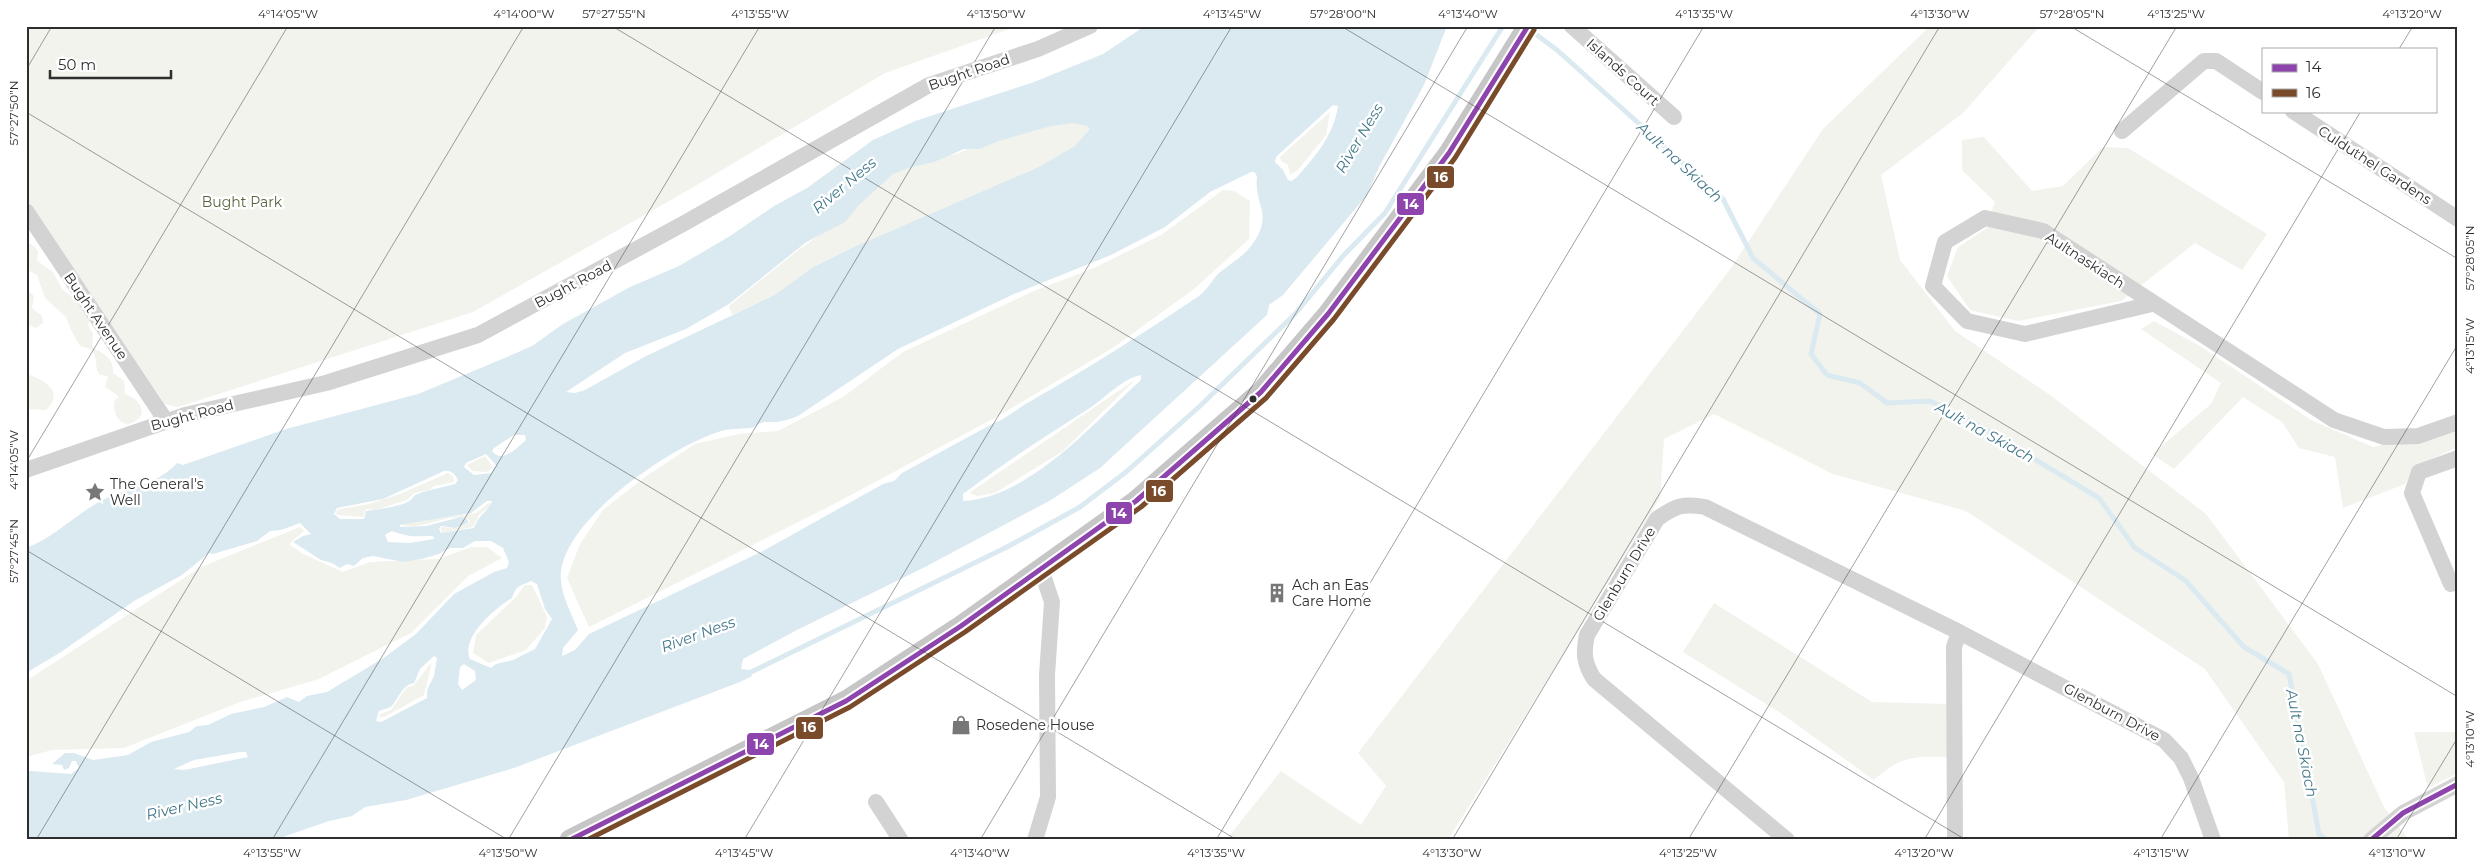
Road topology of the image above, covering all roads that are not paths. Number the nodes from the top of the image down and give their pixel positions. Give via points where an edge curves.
1 (1090, 26) edge
2 (1572, 26) edge
3 (1526, 30) edge
4 (2262, 91) edge
5 (2295, 112) edge
6 (1674, 117) dead end
7 (2122, 130) dead end
8 (26, 211) edge
9 (2458, 219) edge
10 (2152, 304) junction
11 (166, 421) junction
12 (2458, 422) edge
13 (2458, 458) edge
14 (26, 470) edge
15 (1041, 569) junction
16 (2450, 584) dead end
17 (1959, 632) junction
18 (2458, 784) edge
19 (876, 802) dead end
20 (900, 839) edge
21 (570, 840) edge
22 (1035, 840) edge
23 (1787, 840) edge
24 (1955, 840) edge
25 (2213, 840) edge
26 (2371, 840) edge

1 - 11 street, Bught Road via 1038,49 929,85 478,335 326,383
2 - 6 street, Islands Court
3 - 15 main road via 1449,153 1328,314 1261,392 1136,501
4 - 7 street via 2216,61 2204,61
5 - 9 street, Culduthel Gardens
8 - 11 street, Bught Avenue
10 - 10 street, Aultnaskiach via 2025,334 1967,321 1933,286 1945,242 1985,218 2043,231
10 - 12 street, Aultnaskiach via 2334,420 2384,437 2418,436
11 - 14 street, Bught Road
13 - 16 street via 2419,472 2412,493
15 - 21 main road via 904,665 846,701
15 - 22 street via 1052,602 1047,675 1048,797
17 - 23 street, Glenburn Drive via 1705,507 1680,506 1657,519 1587,636 1585,666 1594,678
17 - 24 street via 1954,647
17 - 25 street, Glenburn Drive via 2164,740 2181,758 2192,778
18 - 26 street via 2403,813
19 - 20 street

